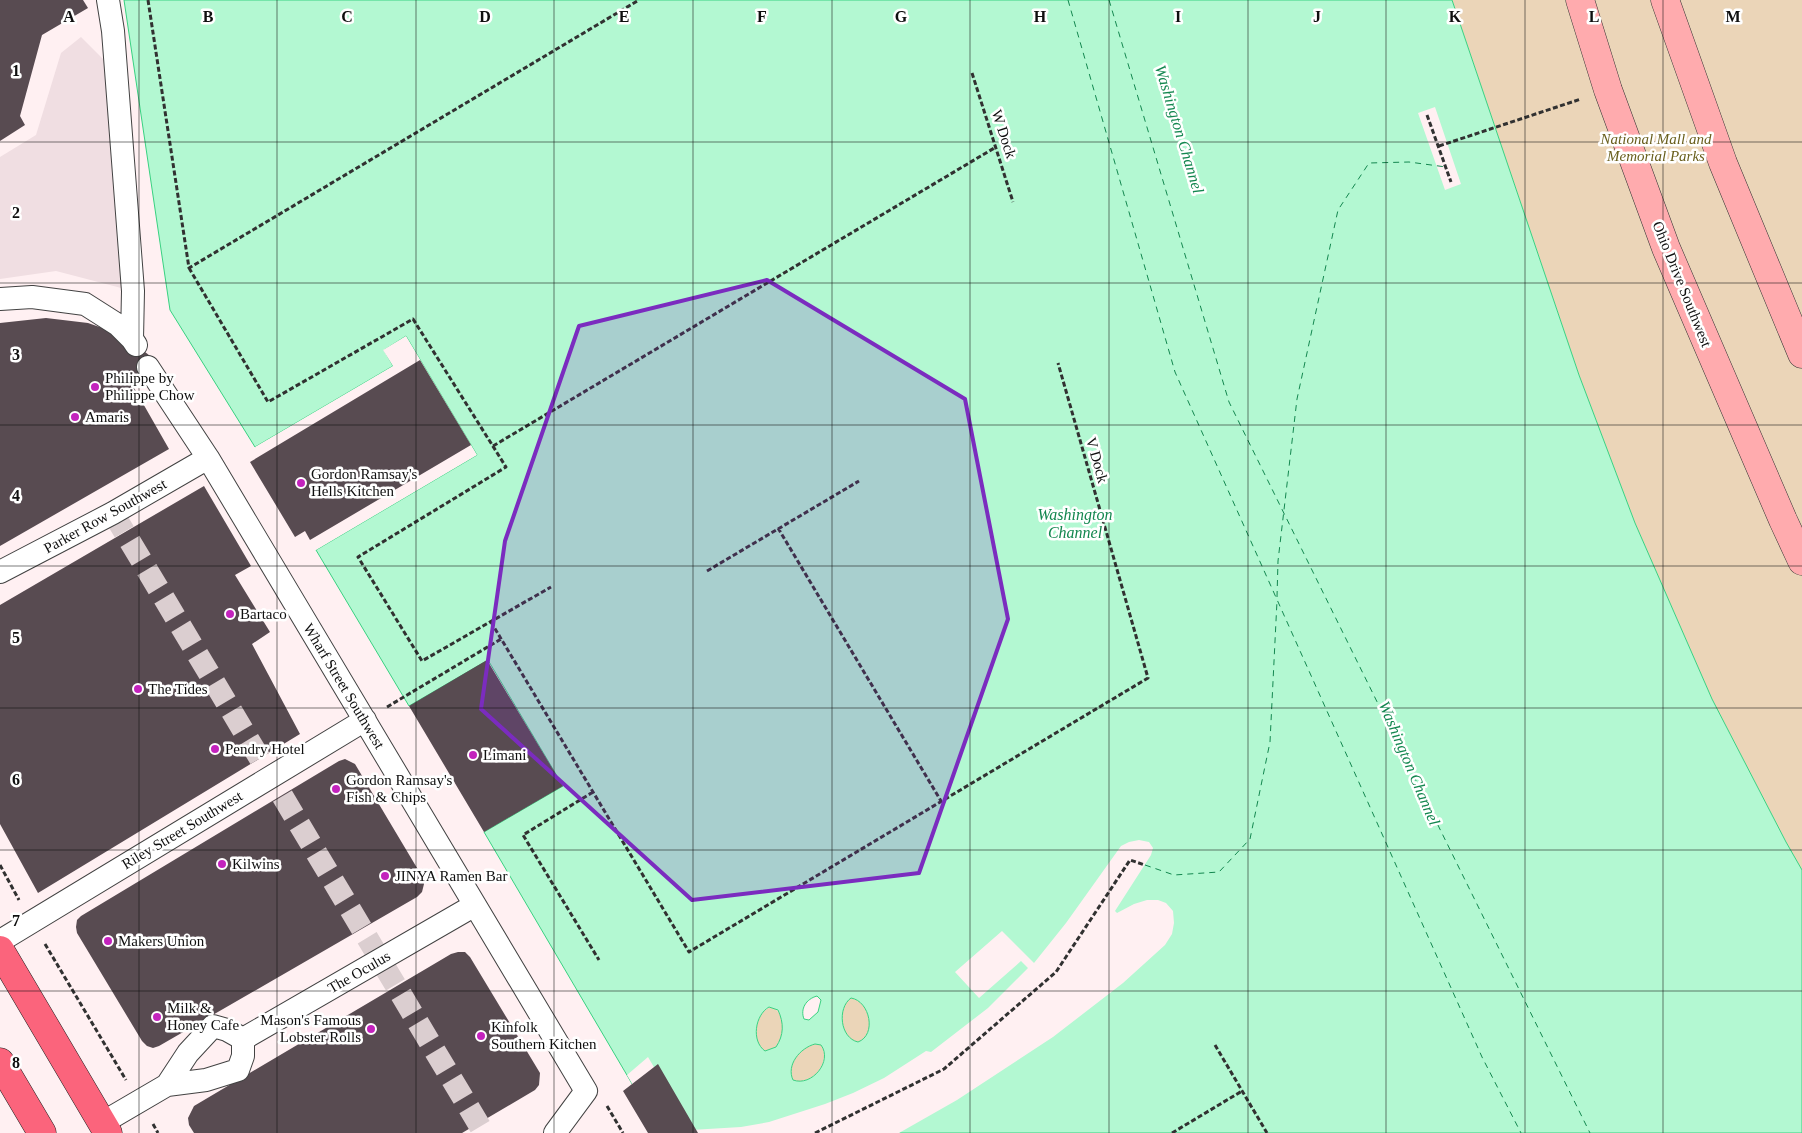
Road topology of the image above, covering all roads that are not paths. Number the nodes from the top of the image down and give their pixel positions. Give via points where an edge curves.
1 (108, 0) edge
2 (1580, 0) edge
3 (1665, 0) edge
4 (0, 299) edge
5 (1802, 354) edge
6 (148, 367) dead end
7 (208, 458) junction
8 (1802, 561) edge
9 (0, 572) edge
10 (365, 720) junction
11 (475, 905) junction
12 (0, 941) edge
13 (0, 950) edge
14 (243, 1039) junction
15 (0, 1062) edge
16 (167, 1085) junction
17 (105, 1128) edge
18 (42, 1133) edge
19 (555, 1133) edge

1 - 4 street via 133,291 134,342 118,325 86,304 32,297
2 - 8 street, Ohio Drive Southwest via 1608,90 1666,248
3 - 5 street via 1723,163
6 - 7 street, Wharf Street Southwest
7 - 9 street, Parker Row Southwest via 113,513
7 - 10 street, Wharf Street Southwest
10 - 11 street, Wharf Street Southwest
10 - 12 street, Riley Street Southwest
11 - 14 street, The Oculus
11 - 19 street, Wharf Street Southwest via 586,1091
13 - 17 main road
14 - 16 street via 243,1056 238,1070 206,1080
14 - 16 street via 213,1026 188,1053
15 - 18 main road
16 - 17 street via 139,1101

